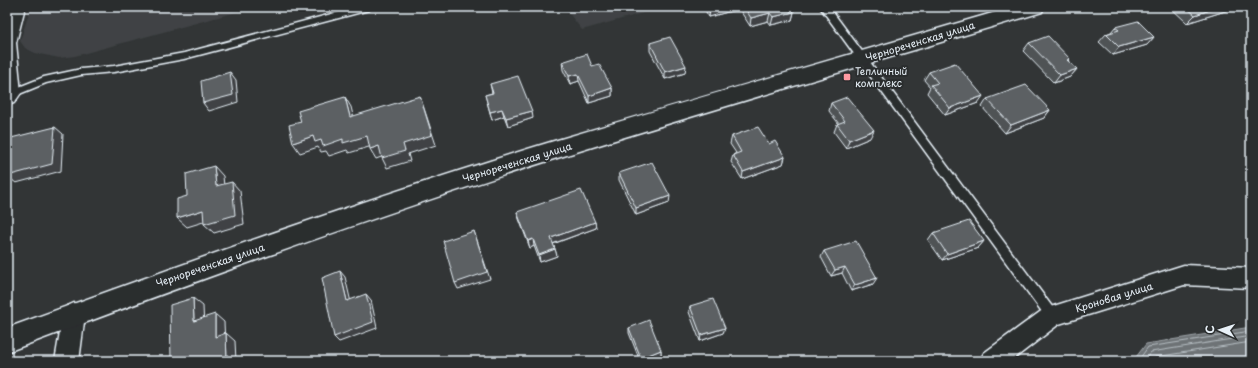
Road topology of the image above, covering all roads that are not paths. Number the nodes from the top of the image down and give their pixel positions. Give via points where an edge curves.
1 (17, 7) edge
2 (369, 7) edge
3 (824, 7) edge
4 (1035, 7) edge
5 (860, 59) junction
6 (10, 96) edge
7 (1251, 278) edge
8 (74, 314) junction
9 (1052, 316) junction
10 (7, 340) edge
11 (68, 361) edge
12 (992, 361) edge

1 - 6 street via 7,43
2 - 6 lane via 184,56 44,80
3 - 5 lane
4 - 5 street, Чернореченская улица
5 - 8 street, Чернореченская улица via 554,150 406,198
5 - 9 lane
7 - 9 street, Кроновая улица via 1184,275
8 - 10 street, Чернореченская улица
8 - 11 street
9 - 12 street, Кроновая улица

